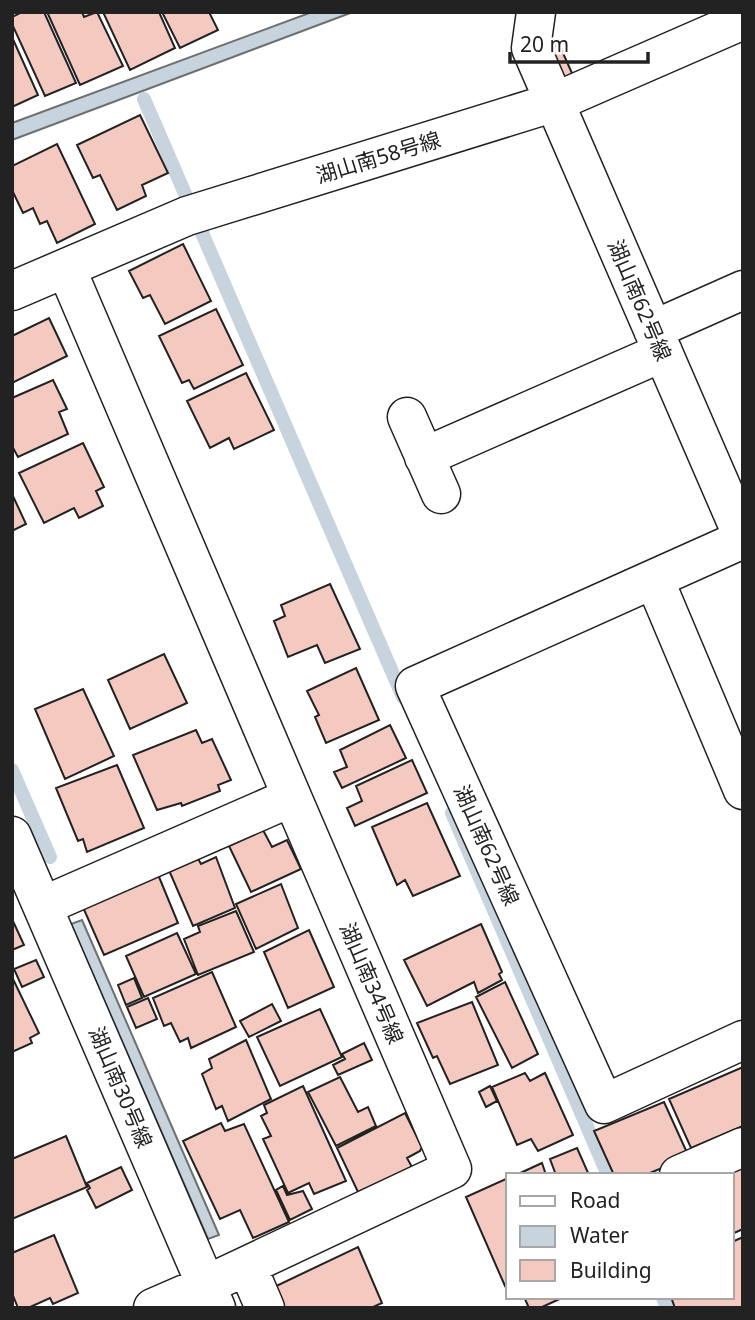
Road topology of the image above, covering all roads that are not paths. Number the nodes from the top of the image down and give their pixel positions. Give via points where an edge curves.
1 (536, 12) edge
2 (743, 20) edge
3 (555, 102) junction
4 (66, 268) junction
5 (743, 290) edge
6 (12, 291) edge
7 (658, 341) junction
8 (407, 416) dead end
9 (424, 457) junction
10 (441, 494) dead end
11 (743, 538) edge
12 (654, 579) junction
13 (743, 790) edge
14 (292, 797) junction
15 (12, 835) edge
16 (43, 906) junction
17 (743, 1040) edge
18 (743, 1146) edge
19 (683, 1173) edge
20 (247, 1266) junction
21 (211, 1296) edge
22 (153, 1308) edge
23 (265, 1308) edge

1 - 3 street, 湖山南62号線 via 531,48
2 - 3 street, 湖山南58号線
3 - 4 street, 湖山南58号線 via 187,216
3 - 7 street, 湖山南62号線
4 - 6 street, 湖山南58号線
4 - 14 street
5 - 7 street
7 - 9 street
7 - 11 street, 湖山南62号線
8 - 9 street
9 - 10 street
11 - 12 street, 湖山南62号線
12 - 13 street
12 - 17 street, 湖山南62号線 via 415,686 604,1104
14 - 16 street
14 - 20 street, 湖山南34号線 via 452,1169
15 - 16 street, 湖山南30号線
16 - 21 street, 湖山南30号線
18 - 19 street
20 - 21 street, 湖山南34号線
20 - 23 street
21 - 22 street

